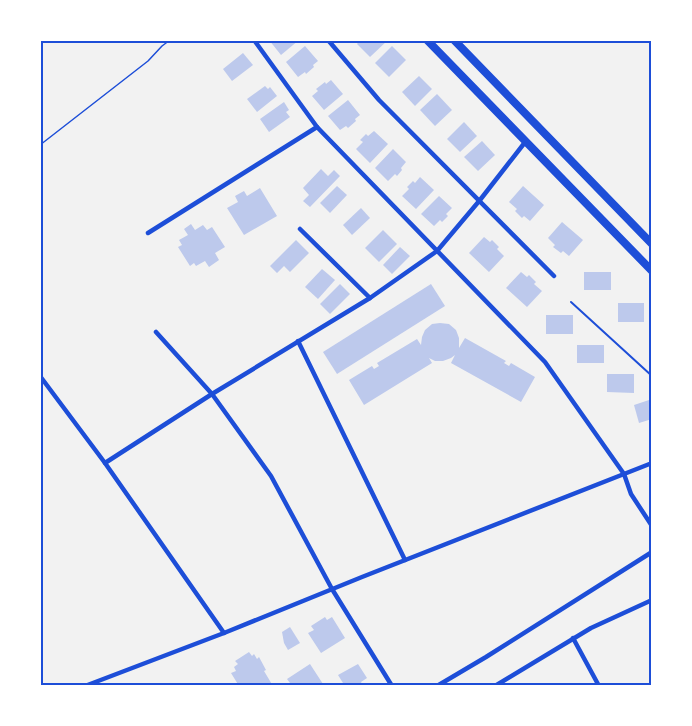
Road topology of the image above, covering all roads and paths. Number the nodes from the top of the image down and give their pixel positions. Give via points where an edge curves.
1 (170, 40) edge
2 (254, 40) edge
3 (328, 40) edge
4 (427, 40) edge
5 (454, 40) edge
6 (317, 127) junction
7 (526, 141) junction
8 (40, 145) edge
9 (480, 200) junction
10 (300, 229) dead end
11 (148, 233) dead end
12 (651, 244) edge
13 (437, 251) junction
14 (651, 271) edge
15 (554, 276) dead end
16 (370, 298) junction
17 (571, 302) dead end
18 (156, 332) dead end
19 (298, 341) junction
20 (40, 376) edge
21 (651, 376) edge
22 (212, 394) junction
23 (105, 463) junction
24 (651, 463) edge
25 (624, 474) junction
26 (651, 526) edge
27 (651, 552) edge
28 (405, 560) junction
29 (332, 589) junction
30 (651, 600) edge
31 (224, 633) junction
32 (573, 638) junction
33 (85, 686) edge
34 (392, 686) edge
35 (437, 686) edge
36 (495, 686) edge
37 (599, 686) edge

1 - 8 path
2 - 6 street
3 - 9 street via 379,100
4 - 7 main road
5 - 12 main road
6 - 11 street
6 - 13 street
7 - 9 street
7 - 14 main road
9 - 13 street
9 - 15 street
10 - 16 street
13 - 16 street
13 - 25 street via 545,362
16 - 19 street
17 - 21 lane
18 - 22 street
19 - 22 street
19 - 28 street
20 - 23 street
22 - 23 street
22 - 29 street via 271,476
23 - 31 street
24 - 25 street
25 - 26 street via 631,494
25 - 28 street
27 - 35 street
28 - 29 street
29 - 31 street
29 - 34 street
30 - 32 street
31 - 33 street
32 - 36 street
32 - 37 street

